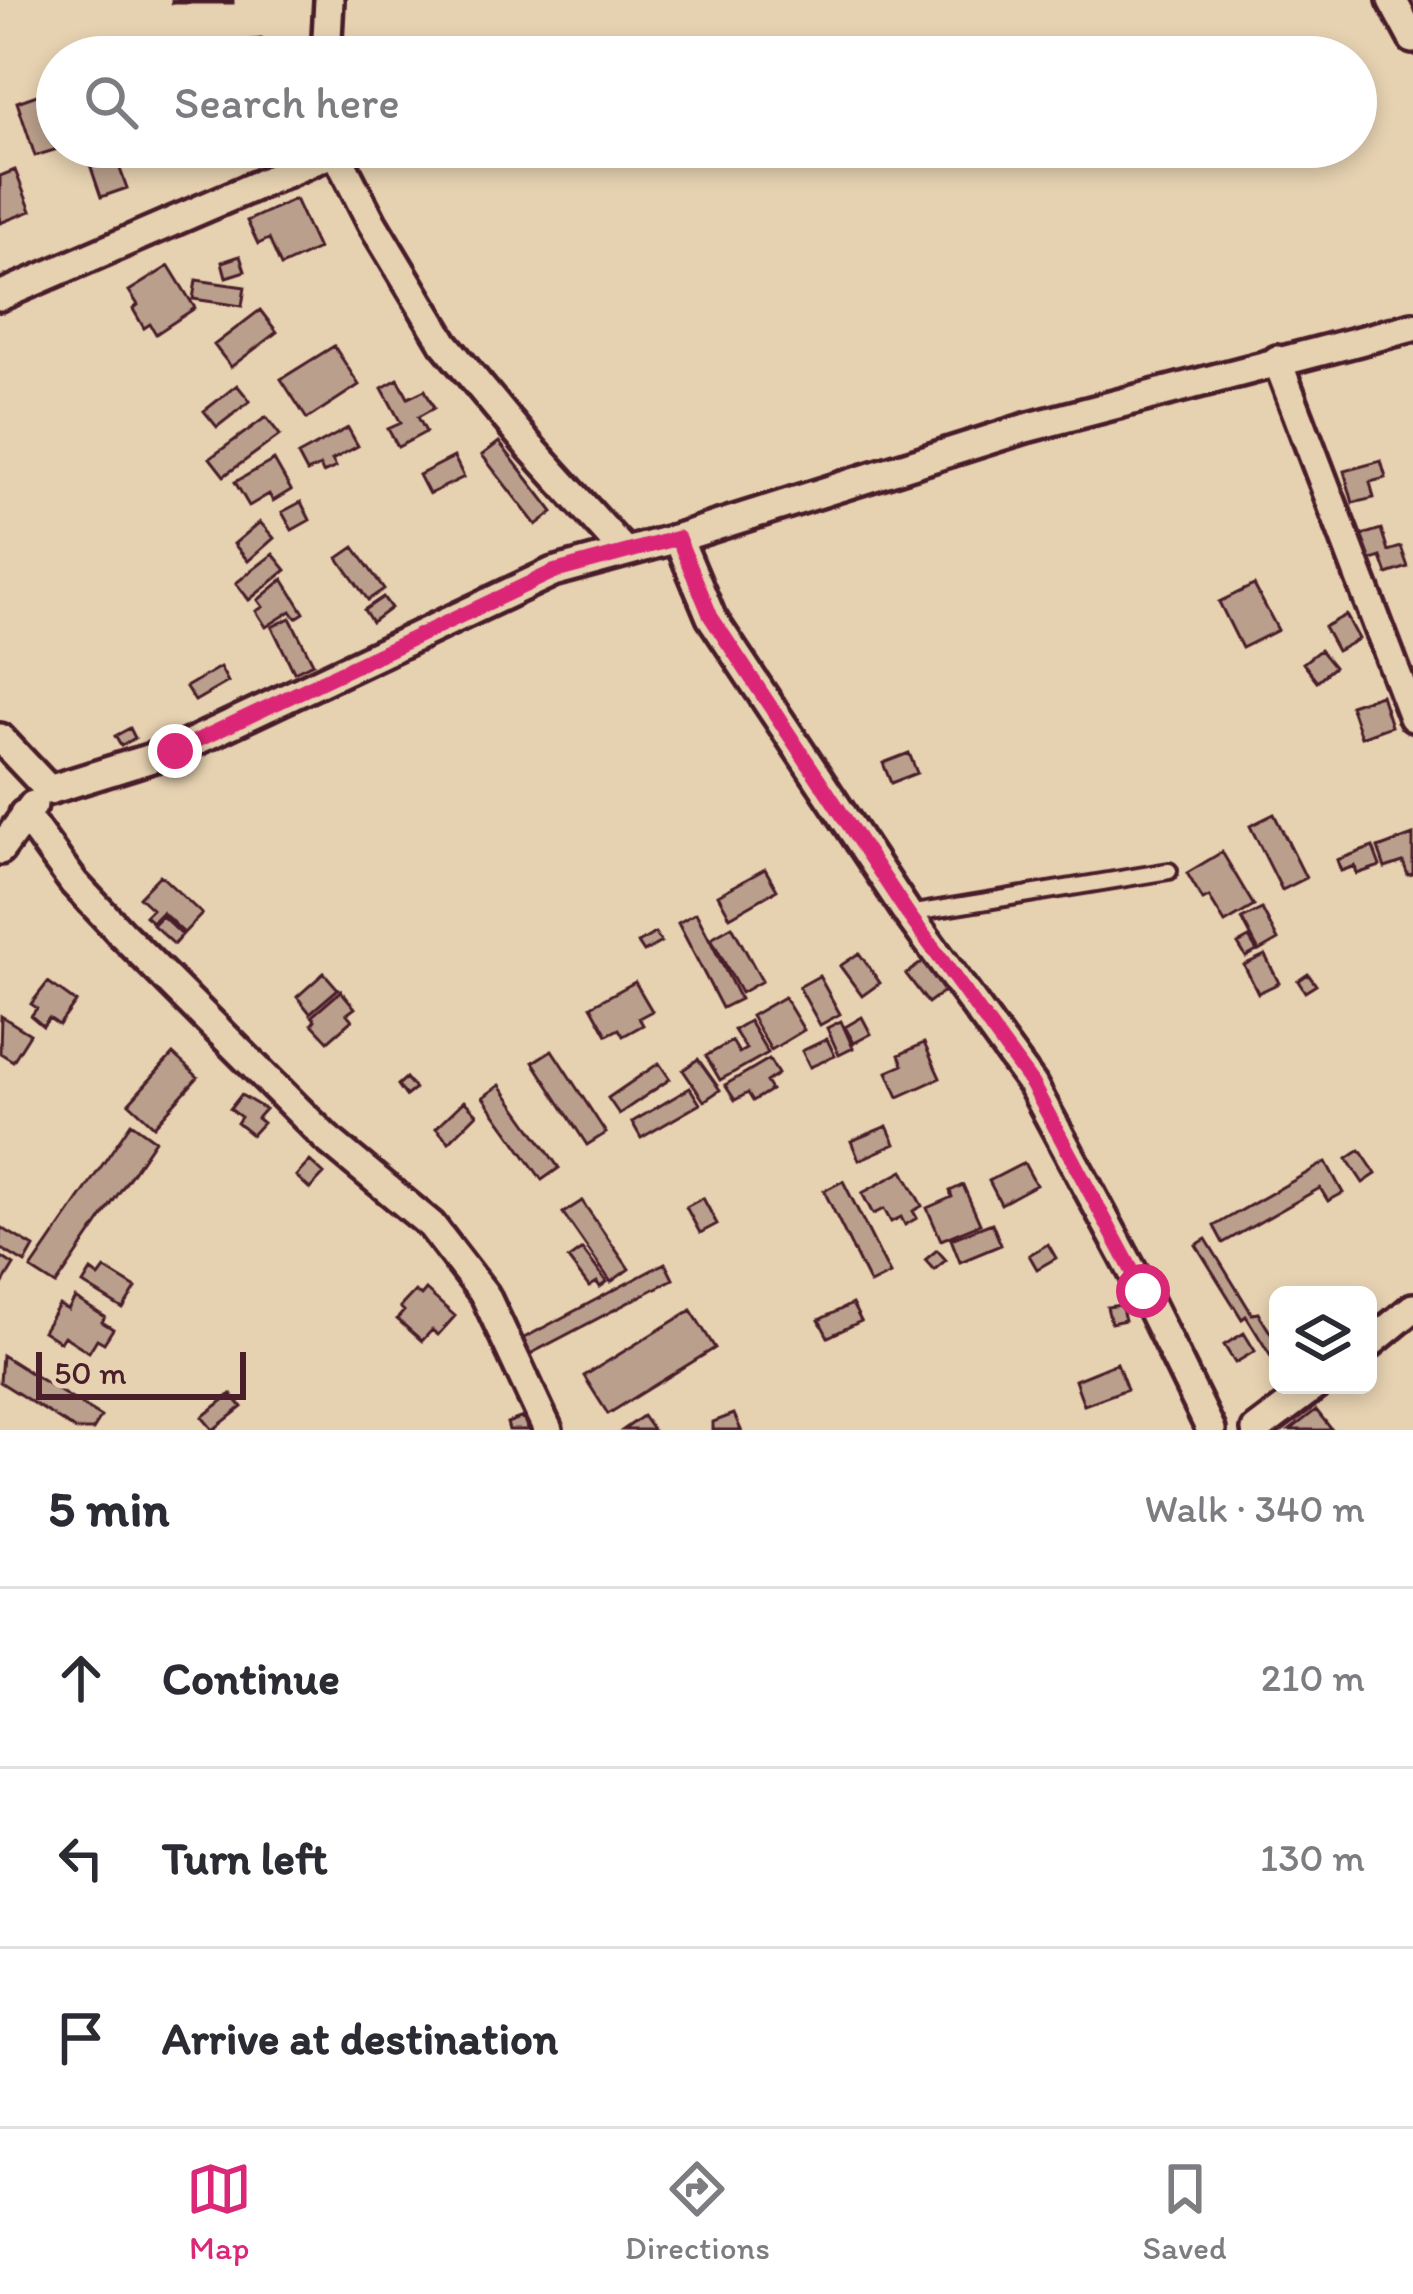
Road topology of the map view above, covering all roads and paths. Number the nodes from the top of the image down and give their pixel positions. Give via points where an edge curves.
1 (329, 0) edge
2 (1392, 0) edge
3 (327, 36) edge
4 (1413, 39) edge
5 (291, 168) edge
6 (345, 168) edge
7 (0, 296) edge
8 (1413, 327) edge
9 (1277, 360) junction
10 (678, 538) junction
11 (624, 551) junction
12 (1413, 717) edge
13 (0, 738) edge
14 (49, 790) junction
15 (24, 814) junction
16 (0, 850) edge
17 (1168, 871) dead end
18 (908, 914) junction
19 (1413, 1308) edge
20 (1377, 1338) edge
21 (1304, 1394) edge
22 (548, 1430) edge
23 (1210, 1430) edge
24 (1256, 1430) edge

1 - 3 street
2 - 4 street
5 - 7 street
6 - 11 street via 444,343
8 - 9 street
9 - 10 street via 1025,428
9 - 12 street
10 - 11 street
10 - 18 street via 711,617
11 - 14 street via 553,572 175,751
13 - 14 street
14 - 15 street
15 - 16 street
15 - 22 street via 121,933 326,1138 430,1225 485,1295
17 - 18 lane
18 - 23 street via 1032,1084
19 - 20 street
21 - 24 street

